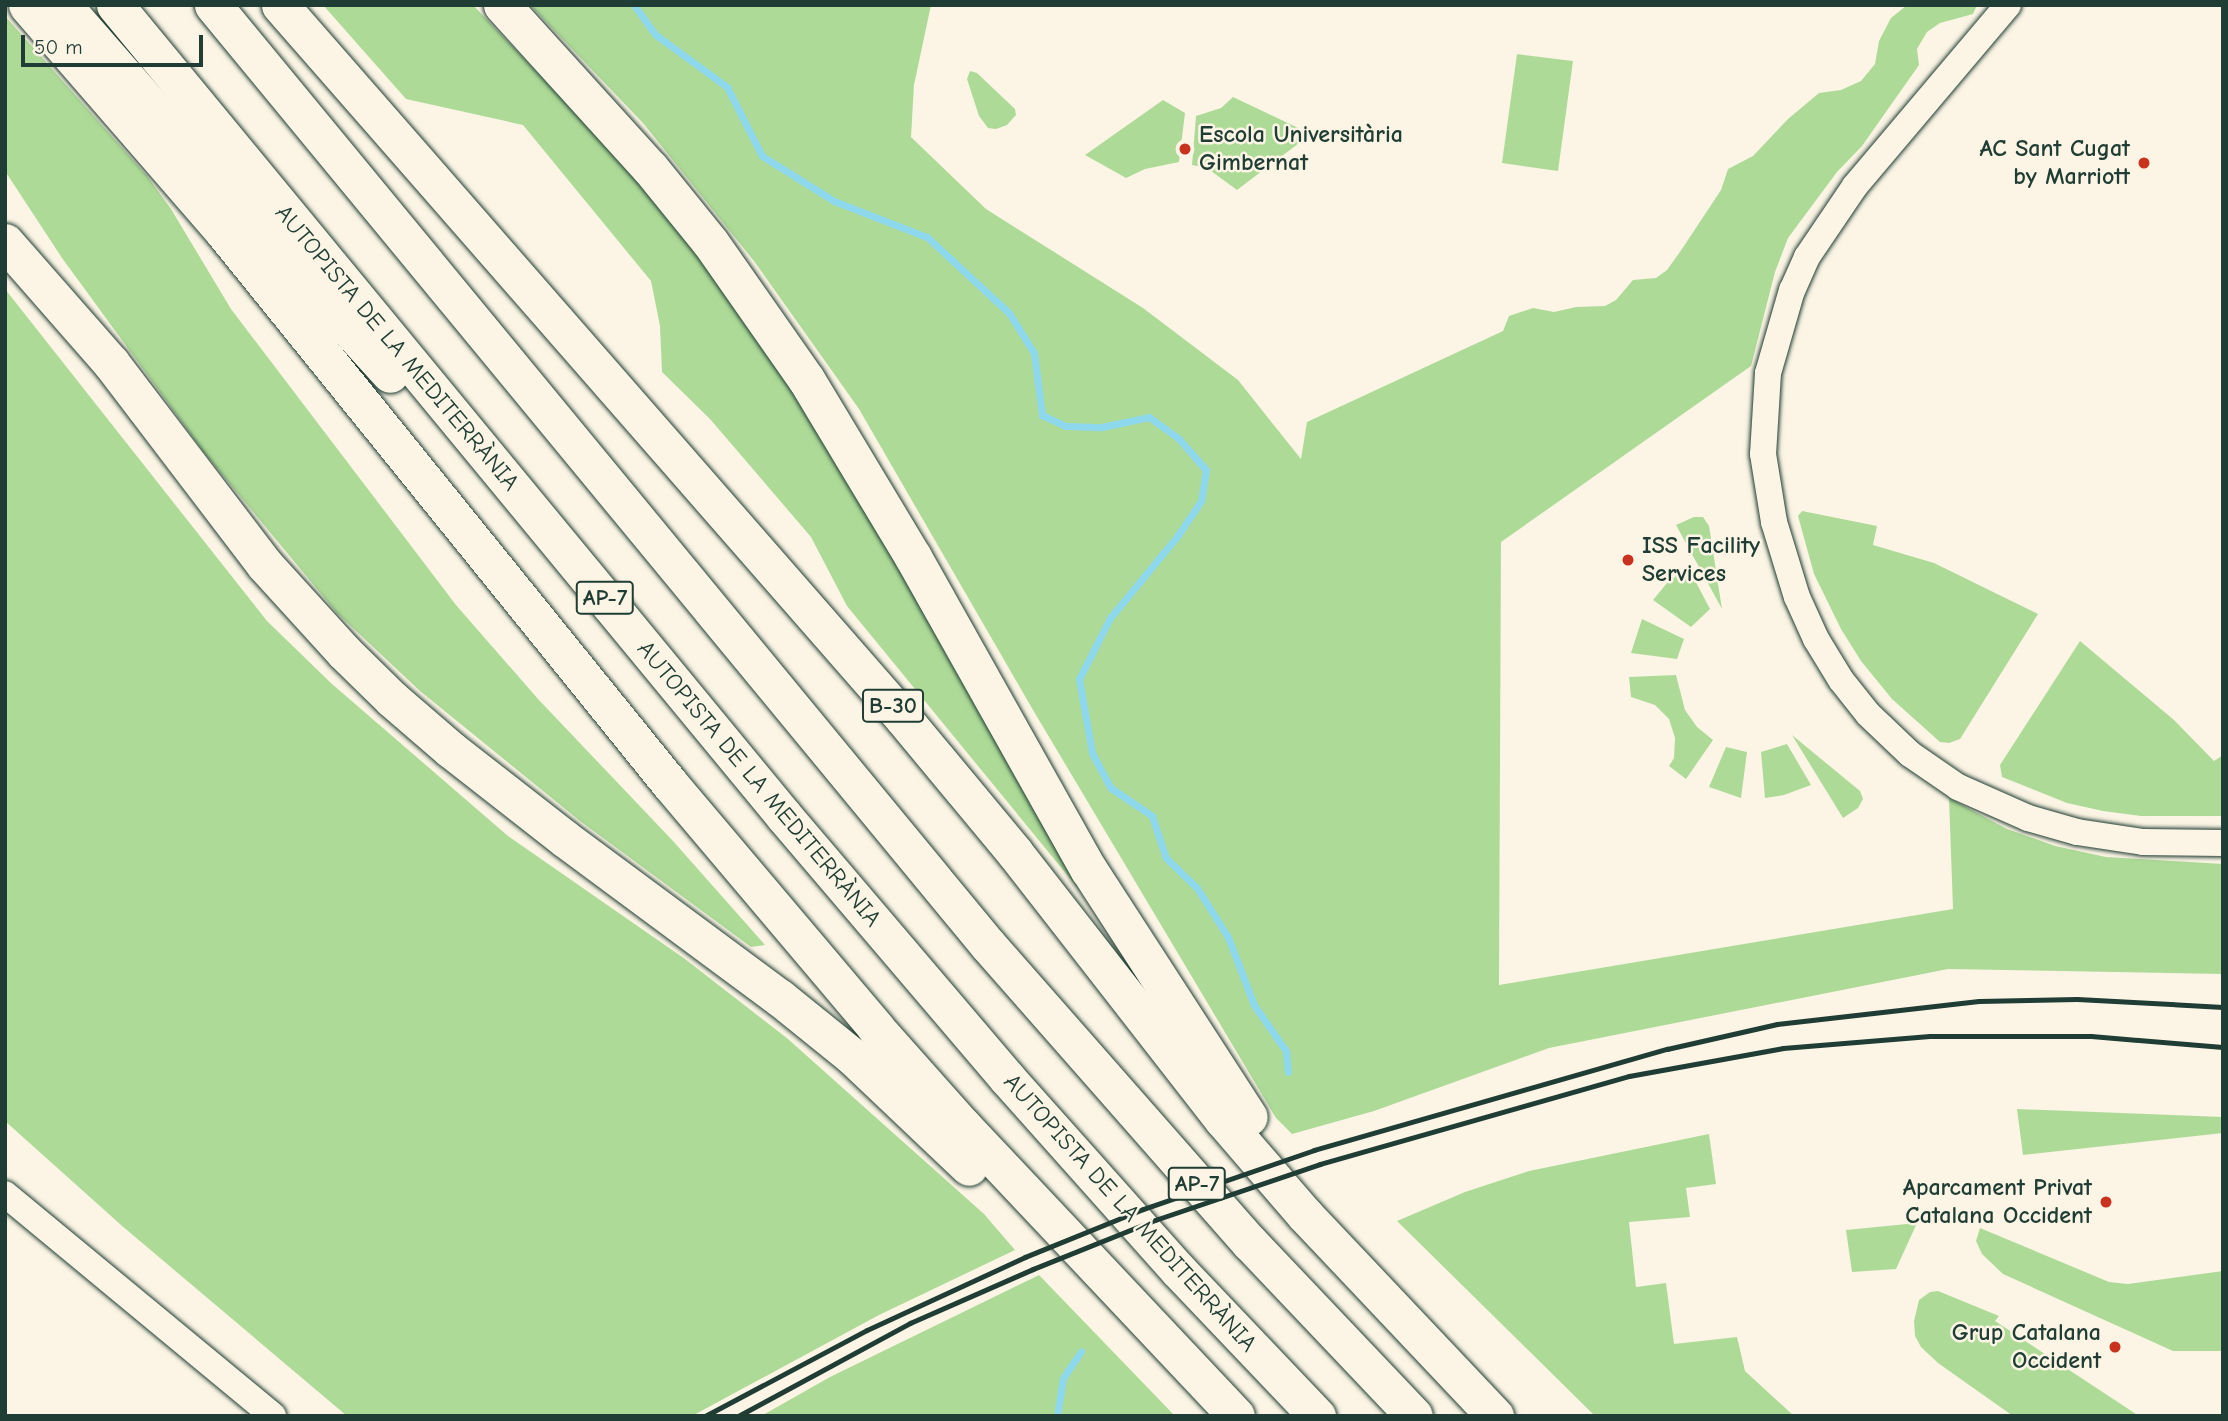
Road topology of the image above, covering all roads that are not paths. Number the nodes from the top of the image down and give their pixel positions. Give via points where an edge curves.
1 (27, 5) edge
2 (63, 5) edge
3 (115, 5) edge
4 (213, 5) edge
5 (280, 5) edge
6 (502, 5) edge
7 (2008, 5) edge
8 (5, 242) edge
9 (624, 621) junction
10 (2223, 843) edge
11 (5, 1194) edge
12 (272, 1416) edge
13 (1222, 1416) edge
14 (1236, 1416) edge
15 (1317, 1416) edge
16 (1414, 1416) edge
17 (1497, 1416) edge

1 - 14 highway via 222,230 670,784 866,1017
2 - 9 highway via 331,311
3 - 9 highway, AUTOPISTA DE LA MEDITERRÀNIA / AP-7
4 - 16 highway, AP-7 via 988,945 1250,1243
5 - 17 highway, B-30 via 944,766 1223,1119 1305,1215
6 - 17 highway via 650,168 761,314 848,447 1089,870 1239,1103 1364,1261
7 - 10 street via 1855,186 1829,220 1797,279 1768,373 1764,408 1763,454 1777,535 1797,597 1841,680 1910,754 1948,781 2028,818 2077,832 2143,842
8 - 13 highway via 111,363 264,564 344,652 450,749 852,1056
9 - 15 highway, AUTOPISTA DE LA MEDITERRÀNIA / AP-7 via 1015,1088 1169,1261
11 - 12 street

